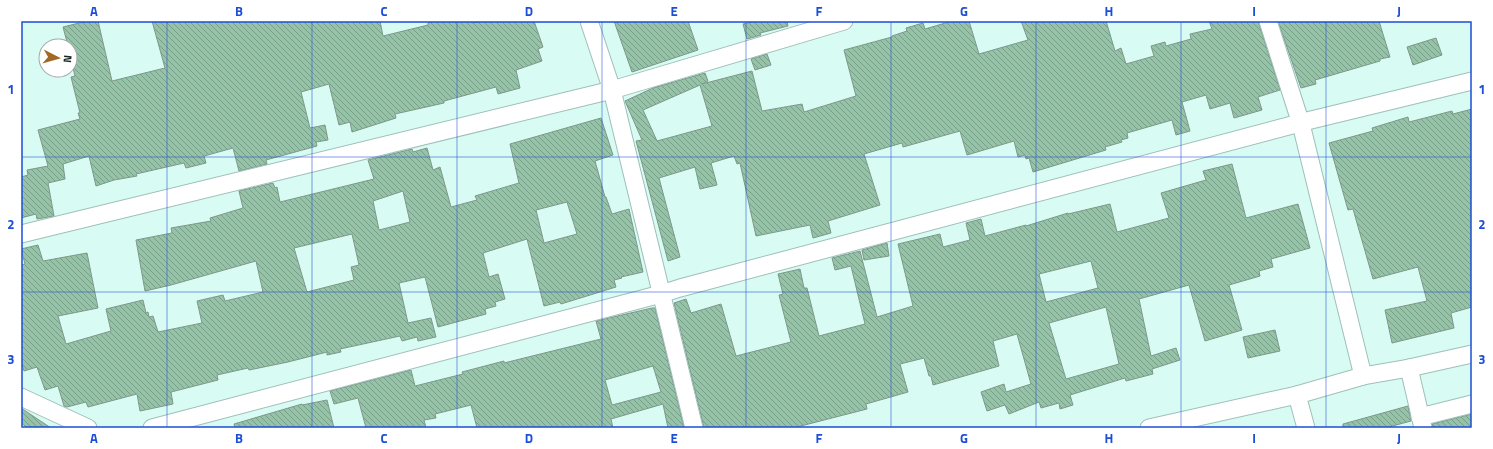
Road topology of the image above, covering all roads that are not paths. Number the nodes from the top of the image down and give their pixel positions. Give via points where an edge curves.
1 (589, 21) edge
2 (844, 21) edge
3 (1268, 21) edge
4 (1472, 80) edge
5 (612, 90) junction
6 (1300, 124) junction
7 (21, 234) edge
8 (661, 294) junction
9 (1472, 354) edge
10 (1409, 368) junction
11 (1363, 376) junction
12 (1297, 395) junction
13 (21, 397) edge
14 (1472, 404) edge
15 (1421, 422) edge
16 (88, 428) edge
17 (152, 428) edge
18 (694, 428) edge
19 (1149, 428) edge
20 (1306, 428) edge

1 - 5 street
2 - 5 street
3 - 6 street
4 - 6 street
5 - 7 street
5 - 8 street
6 - 8 street
6 - 11 street
8 - 17 street
8 - 18 street
9 - 10 street
10 - 11 street
10 - 15 street
11 - 12 street
12 - 19 street
12 - 20 street
13 - 16 street
14 - 15 street

